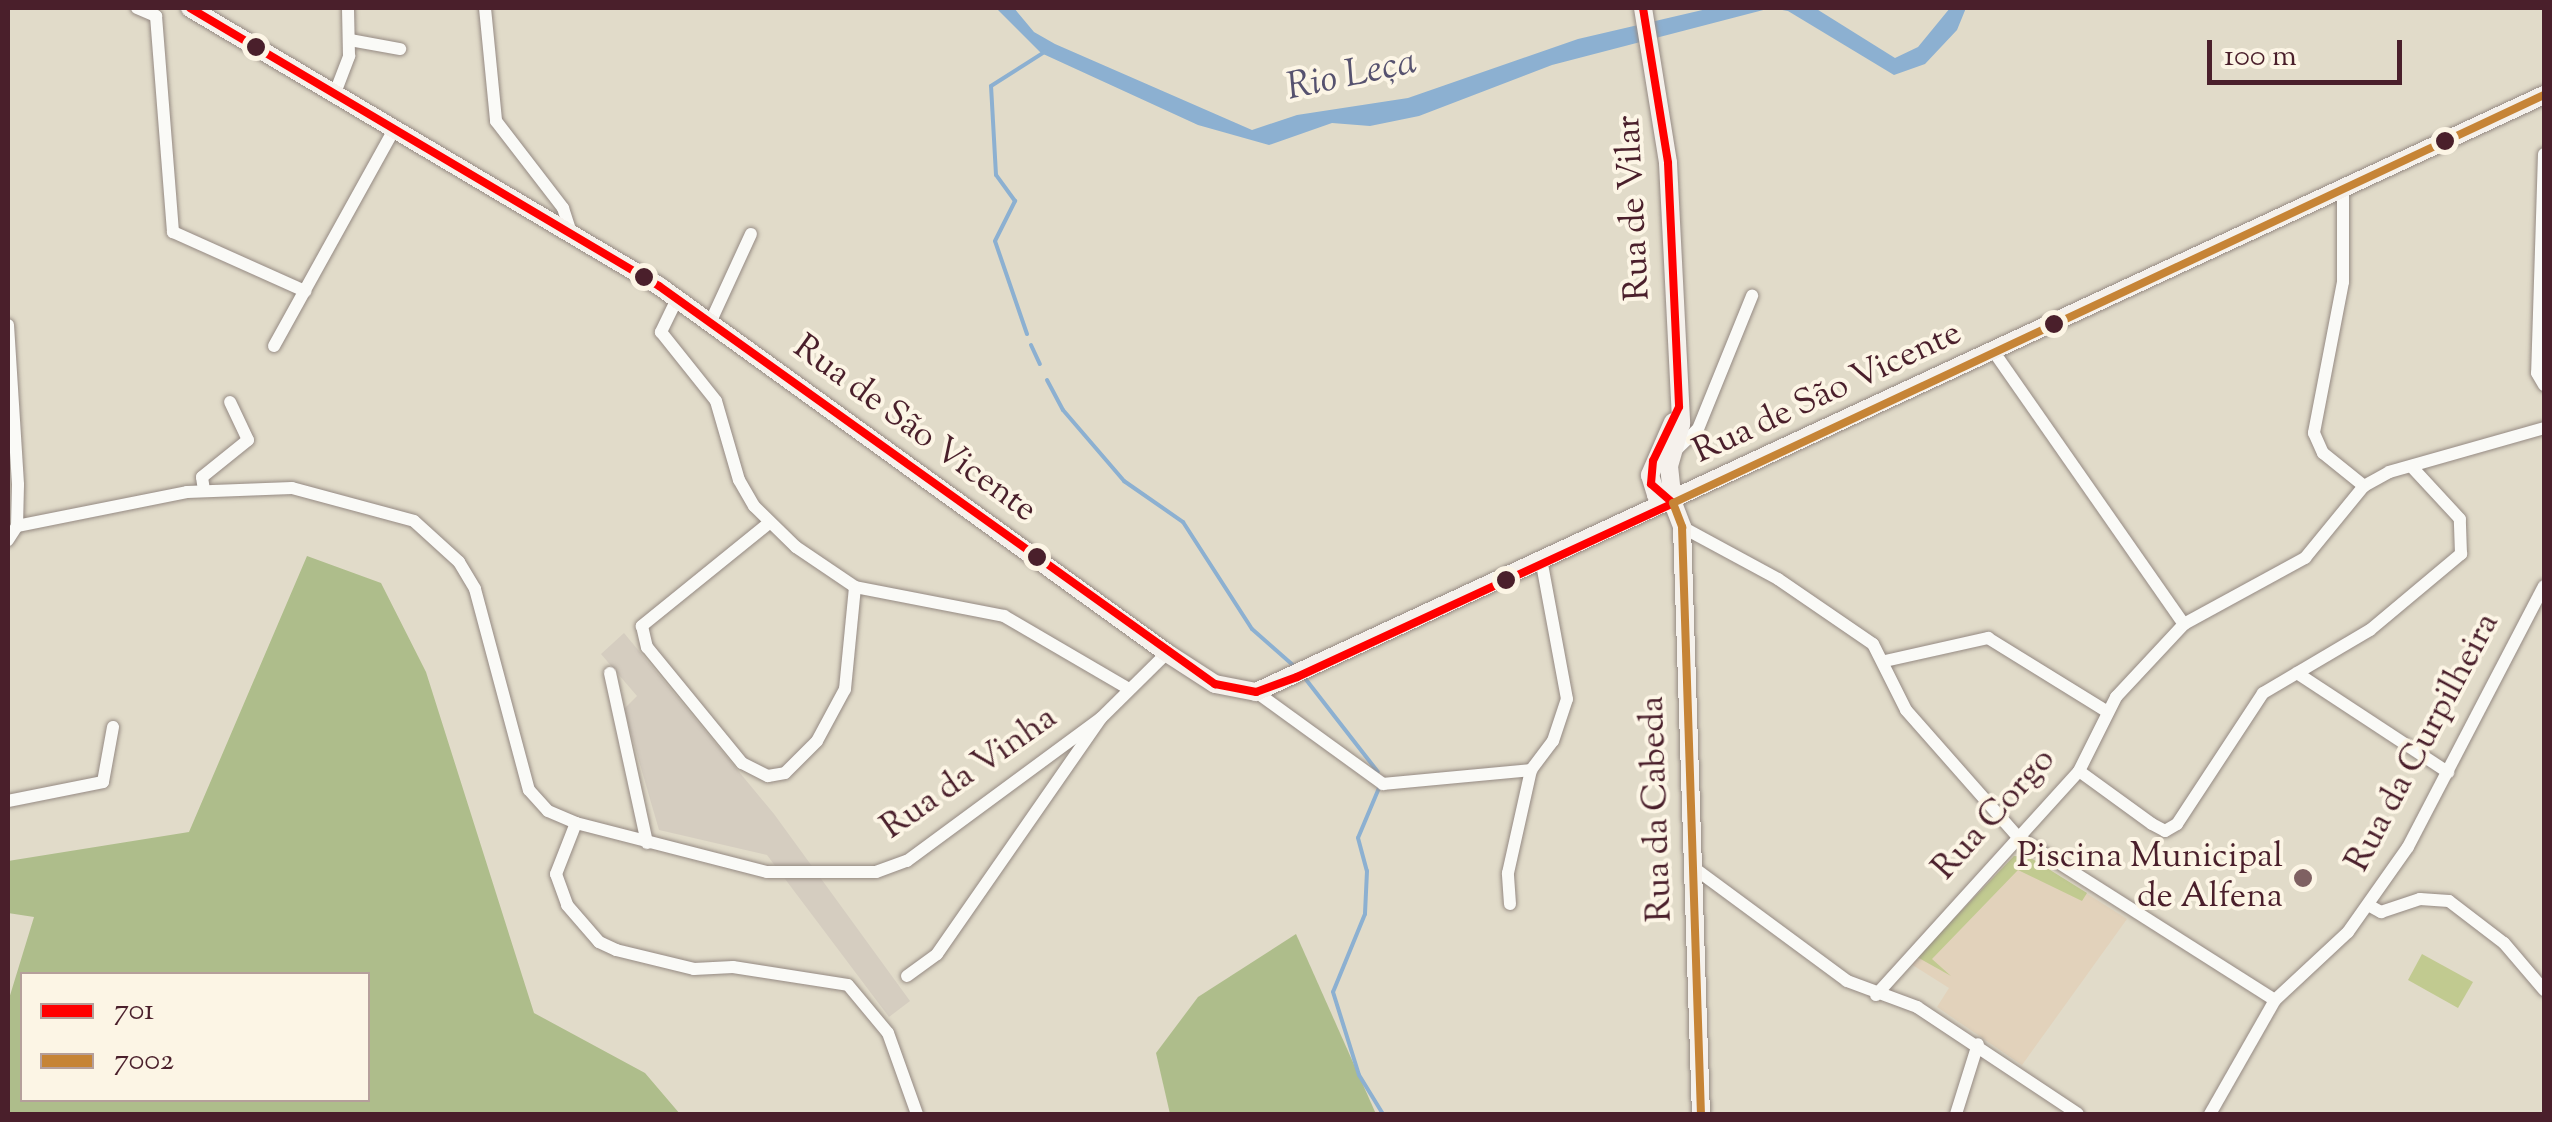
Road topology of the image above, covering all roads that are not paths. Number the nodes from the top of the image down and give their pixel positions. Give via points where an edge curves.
1 (138, 8) edge
2 (190, 8) edge
3 (348, 8) edge
4 (485, 8) edge
5 (158, 12) edge
6 (1645, 13) edge
7 (350, 40) junction
8 (400, 49) dead end
9 (335, 93) junction
10 (2543, 99) edge
11 (395, 128) junction
12 (2544, 154) edge
13 (2343, 189) junction
14 (571, 232) junction
15 (751, 234) dead end
16 (305, 290) junction
17 (1752, 296) dead end
18 (678, 299) junction
19 (710, 322) junction
20 (8, 326) edge
21 (274, 346) dead end
22 (1994, 352) junction
23 (2544, 384) edge
24 (230, 402) dead end
25 (1679, 407) junction
26 (2544, 428) edge
27 (1673, 453) junction
28 (2411, 466) junction
29 (2364, 486) junction
30 (204, 490) junction
31 (1674, 503) junction
32 (769, 523) junction
33 (16, 526) junction
34 (1682, 528) junction
35 (8, 540) edge
36 (1542, 564) junction
37 (2544, 586) edge
38 (855, 588) junction
39 (2184, 624) junction
40 (1168, 653) junction
41 (1885, 661) junction
42 (610, 673) dead end
43 (2297, 673) junction
44 (1129, 689) junction
45 (1256, 692) junction
46 (2108, 712) junction
47 (1101, 718) junction
48 (112, 727) dead end
49 (1531, 770) junction
50 (2079, 771) junction
51 (2448, 772) junction
52 (8, 801) edge
53 (576, 824) junction
54 (2018, 836) junction
55 (647, 842) junction
56 (1694, 868) junction
57 (1510, 904) dead end
58 (2370, 906) junction
59 (907, 976) dead end
60 (2544, 990) edge
61 (1876, 995) junction
62 (2275, 1000) junction
63 (1978, 1044) junction
64 (917, 1114) edge
65 (1701, 1114) edge
66 (1956, 1114) edge
67 (2078, 1114) edge
68 (2210, 1114) edge

1 - 5 street
2 - 9 main road, Rua de São Vicente
3 - 7 street
4 - 14 street via 496,121 563,208
5 - 16 street via 173,232
6 - 25 main road, Rua de Vilar via 1668,163
7 - 8 street
7 - 9 street
9 - 11 main road, Rua de São Vicente
10 - 13 main road, Rua de São Vicente
11 - 14 main road, Rua de São Vicente
11 - 16 street
12 - 23 street via 2537,373
13 - 22 main road, Rua de São Vicente
13 - 29 street via 2343,282 2314,433 2323,453
14 - 18 main road, Rua de São Vicente
15 - 19 street
16 - 21 street
17 - 27 street via 1698,429
18 - 19 main road, Rua de São Vicente
18 - 32 street via 661,332 716,401 739,480
19 - 40 main road, Rua de São Vicente
20 - 33 street
22 - 31 main road, Rua de São Vicente
22 - 39 street
24 - 30 street via 248,440 202,477
25 - 27 main road, Rua de Vilar
25 - 31 main road, Rua de Vilar via 1650,475 1656,495
26 - 28 street, Rua Corgo
27 - 31 main road, Rua de Vilar
28 - 29 street, Rua Corgo
28 - 43 street via 2460,519 2461,554 2370,630
29 - 39 street, Rua Corgo via 2305,558
30 - 33 street, Rua da Vinha
30 - 53 street, Rua da Vinha via 292,488 414,521 436,536 459,562 489,625 529,790 548,812
31 - 34 main road, Rua da Cabeda
31 - 36 main road, Rua de São Vicente
32 - 38 street
32 - 38 street via 642,626 647,647 742,763 768,776 785,773 818,741 845,689
33 - 35 street
34 - 41 street via 1804,596 1873,644
34 - 56 main road, Rua da Cabeda
36 - 45 main road, Rua de São Vicente
36 - 49 street via 1567,699 1553,740
37 - 51 street, Rua da Curpilheira
38 - 44 street via 979,607
39 - 46 street, Rua Corgo
40 - 44 street
40 - 45 main road, Rua de São Vicente via 1215,684
41 - 46 street via 1988,638
41 - 54 street via 1906,710
42 - 55 street
43 - 50 street via 2264,693 2177,824 2165,830
43 - 51 street
44 - 47 street
45 - 49 street via 1384,784
46 - 50 street, Rua Corgo
47 - 55 street, Rua da Vinha via 907,861 876,872 767,872
47 - 59 street via 937,954
48 - 52 street via 103,782
49 - 57 street via 1508,873
50 - 54 street, Rua Corgo
51 - 58 street, Rua da Curpilheira
53 - 55 street, Rua da Vinha
53 - 64 street via 558,860 558,892 599,942 694,969 837,980 862,998 888,1033
54 - 61 street, Rua Corgo
54 - 62 street
56 - 61 street
56 - 65 main road, Rua da Cabeda
58 - 60 street via 2381,912 2420,899 2448,901 2504,943
58 - 62 street, Rua da Curpilheira
61 - 63 street via 1918,1008
62 - 68 street, Rua da Curpilheira
63 - 66 street
63 - 67 street

